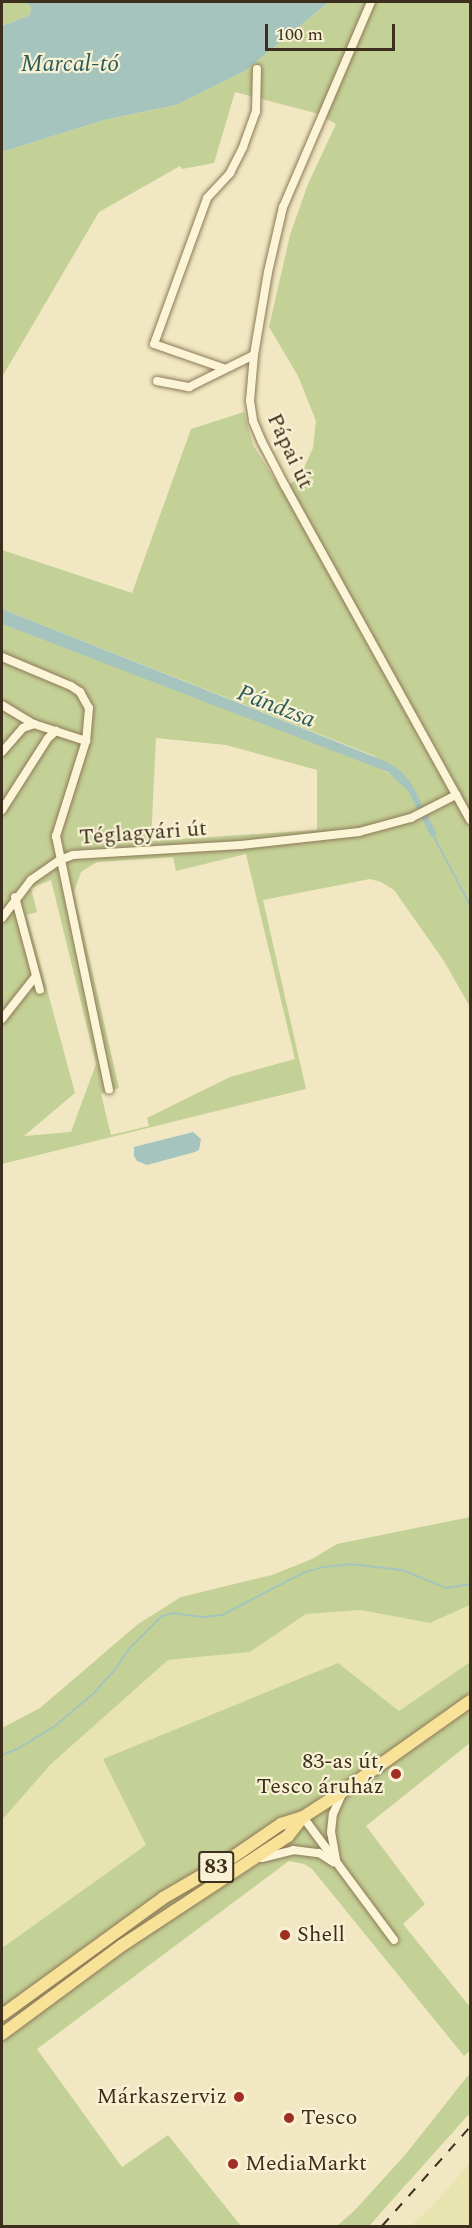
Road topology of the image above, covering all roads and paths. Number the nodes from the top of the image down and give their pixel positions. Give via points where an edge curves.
1 (371, 2) edge
2 (257, 69) dead end
3 (254, 355) junction
4 (223, 368) junction
5 (157, 381) dead end
6 (2, 657) edge
7 (2, 705) edge
8 (34, 724) junction
9 (56, 731) junction
10 (86, 741) junction
11 (2, 752) edge
12 (456, 795) junction
13 (2, 810) edge
14 (471, 820) edge
15 (60, 860) junction
16 (15, 897) junction
17 (2, 918) edge
18 (35, 977) junction
19 (40, 990) dead end
20 (2, 1019) edge
21 (109, 1090) dead end
22 (471, 1701) edge
23 (342, 1792) junction
24 (303, 1817) junction
25 (337, 1865) junction
26 (240, 1869) junction
27 (393, 1940) dead end
28 (2, 2015) edge
29 (2, 2034) edge

1 - 3 street, Pápai út via 283,207
2 - 4 street via 256,112 243,147 230,173 207,198 154,344
3 - 4 street
3 - 12 street, Pápai út via 250,401 261,442
4 - 5 street via 189,387
6 - 10 street via 80,692 88,708
7 - 8 street
8 - 9 street
8 - 11 street via 23,728
9 - 10 street
9 - 13 street
10 - 15 street via 58,824
12 - 14 street, Pápai út
12 - 15 street, Téglagyári út via 411,818 359,832 231,845 86,853
15 - 16 street
15 - 21 street, Téglagyári út
16 - 17 street
16 - 18 street
18 - 19 street
18 - 20 street
22 - 23 main road, 83
23 - 24 main road, 83
23 - 25 street via 331,1832
24 - 25 street
24 - 26 main road, 83 via 288,1836
24 - 28 main road, 83 via 281,1824 163,1898
25 - 26 street via 319,1853 293,1850 272,1854
25 - 27 street
26 - 29 main road, 83 via 121,1946

